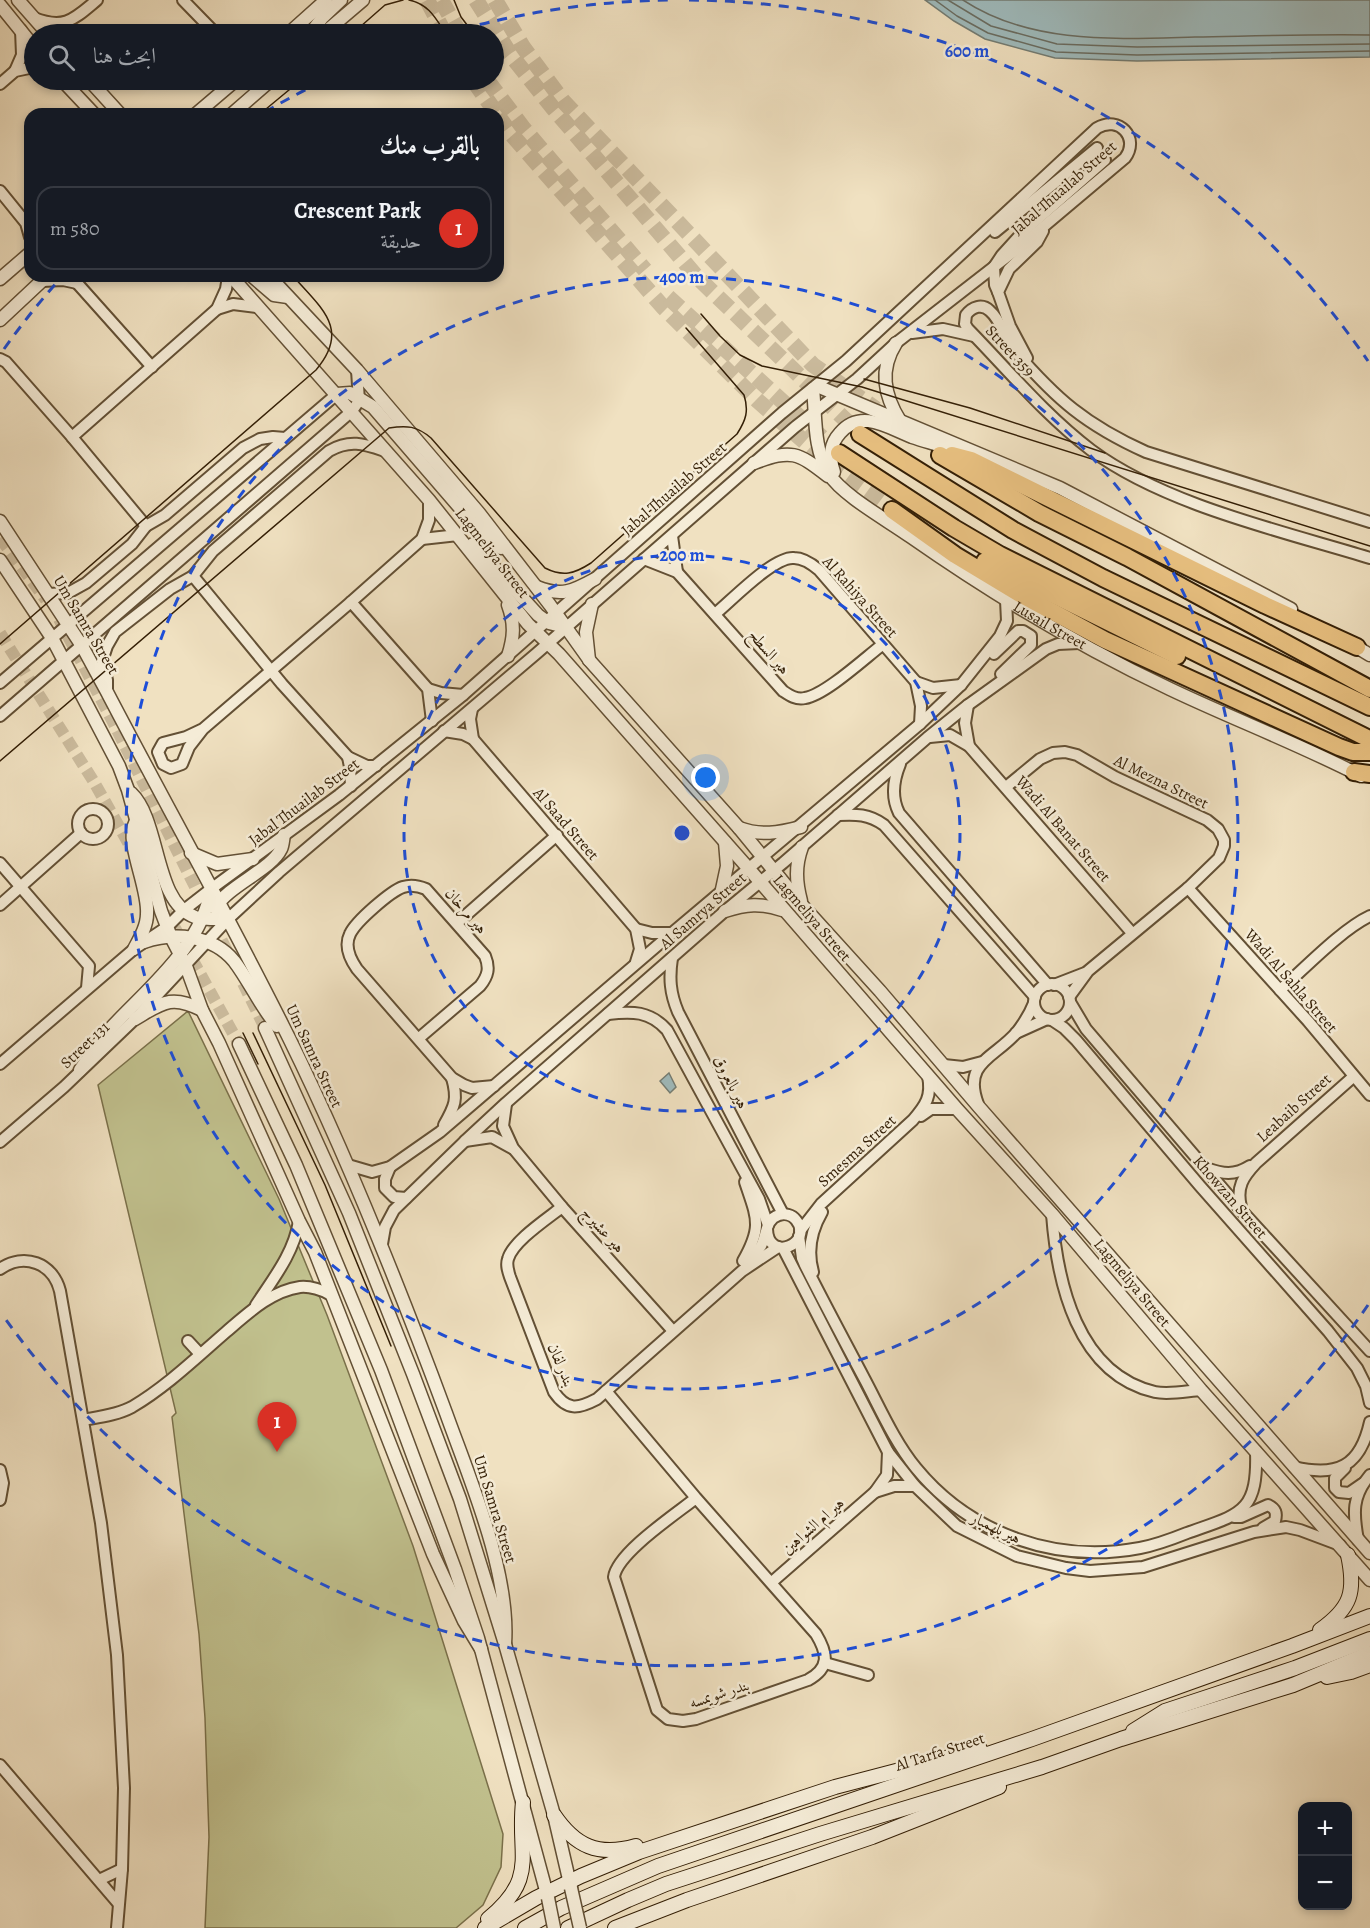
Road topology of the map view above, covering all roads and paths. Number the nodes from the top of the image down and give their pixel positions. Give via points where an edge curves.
1 (18, 0) edge
2 (97, 0) edge
3 (326, 0) edge
4 (341, 0) edge
5 (363, 0) edge
6 (191, 3) edge
7 (0, 5) edge
8 (32, 17) junction
9 (73, 21) junction
10 (39, 24) edge
11 (72, 24) edge
12 (208, 24) edge
13 (299, 24) edge
14 (318, 24) edge
15 (335, 24) edge
16 (21, 30) junction
17 (24, 34) edge
18 (24, 69) edge
19 (15, 71) junction
20 (0, 84) edge
21 (71, 90) edge
22 (98, 90) edge
23 (222, 90) edge
24 (260, 90) edge
25 (88, 108) edge
26 (115, 108) edge
27 (203, 108) edge
28 (239, 108) edge
29 (1097, 148) dead end
30 (1105, 160) dead end
31 (0, 191) edge
32 (24, 220) edge
33 (1044, 226) junction
34 (24, 259) edge
35 (994, 267) junction
36 (1, 281) edge
37 (38, 282) edge
38 (79, 282) edge
39 (228, 282) edge
40 (234, 282) edge
41 (259, 282) edge
42 (274, 282) edge
43 (998, 292) junction
44 (918, 294) junction
45 (288, 297) junction
46 (257, 307) junction
47 (217, 309) junction
48 (0, 320) edge
49 (978, 338) junction
50 (901, 339) junction
51 (0, 349) edge
52 (3, 361) edge
53 (152, 367) junction
54 (357, 370) junction
55 (1034, 372) junction
56 (815, 388) junction
57 (337, 394) junction
58 (837, 395) junction
59 (359, 397) junction
60 (352, 411) junction
61 (815, 411) junction
62 (900, 421) junction
63 (861, 434) tunnel mouth
64 (72, 437) junction
65 (285, 438) junction
66 (386, 451) junction
67 (839, 453) tunnel mouth
68 (995, 460) junction
69 (754, 463) junction
70 (839, 484) junction
71 (429, 500) junction
72 (0, 521) edge
73 (1370, 522) edge
74 (146, 526) junction
75 (672, 536) junction
76 (459, 537) junction
77 (422, 539) junction
78 (511, 556) junction
79 (1370, 558) edge
80 (644, 559) junction
81 (0, 560) edge
82 (111, 562) junction
83 (677, 572) junction
84 (123, 576) junction
85 (193, 576) junction
86 (595, 579) junction
87 (536, 586) junction
88 (48, 594) junction
89 (504, 596) junction
90 (1006, 600) junction
91 (351, 602) junction
92 (592, 604) junction
93 (556, 613) junction
94 (715, 614) junction
95 (546, 622) junction
96 (68, 625) junction
97 (561, 630) junction
98 (535, 632) junction
99 (52, 638) junction
100 (1079, 643) junction
101 (548, 644) junction
102 (882, 645) junction
103 (82, 646) junction
104 (1364, 651) edge
105 (508, 656) junction
106 (64, 661) junction
107 (590, 662) junction
108 (272, 671) junction
109 (916, 682) junction
110 (0, 683) edge
111 (961, 685) junction
112 (428, 689) junction
113 (1370, 689) edge
114 (107, 692) junction
115 (463, 695) junction
116 (968, 705) junction
117 (1370, 707) edge
118 (472, 708) junction
119 (0, 716) edge
120 (432, 721) junction
121 (920, 724) junction
122 (1347, 728) junction
123 (203, 729) dead end
124 (444, 731) junction
125 (927, 738) junction
126 (473, 739) junction
127 (1368, 745) edge
128 (969, 746) junction
129 (348, 757) junction
130 (901, 760) junction
131 (376, 766) junction
132 (1362, 773) edge
133 (1370, 780) edge
134 (351, 786) junction
135 (1006, 787) junction
136 (128, 790) junction
137 (838, 815) junction
138 (136, 822) junction
139 (801, 827) junction
140 (739, 828) junction
141 (81, 834) dead end
142 (284, 835) junction
143 (557, 835) junction
144 (725, 842) junction
145 (802, 847) junction
146 (191, 853) junction
147 (763, 857) junction
148 (253, 859) junction
149 (0, 863) edge
150 (749, 869) junction
151 (774, 871) junction
152 (760, 882) junction
153 (20, 887) junction
154 (1188, 888) junction
155 (211, 889) junction
156 (721, 894) junction
157 (218, 903) junction
158 (0, 905) edge
159 (801, 905) junction
160 (184, 910) junction
161 (725, 910) junction
162 (783, 910) junction
163 (1370, 916) edge
164 (204, 919) junction
165 (228, 919) junction
166 (457, 923) junction
167 (636, 929) junction
168 (169, 932) junction
169 (672, 933) junction
170 (1132, 933) junction
171 (198, 940) junction
172 (139, 945) junction
173 (180, 954) junction
174 (672, 958) junction
175 (635, 965) junction
176 (89, 966) junction
177 (186, 966) junction
178 (111, 968) junction
179 (1088, 971) junction
180 (1051, 985) junction
181 (87, 988) junction
182 (1280, 990) junction
183 (1035, 1000) junction
184 (1070, 1000) junction
185 (202, 1010) junction
186 (608, 1014) junction
187 (135, 1019) junction
188 (1049, 1020) junction
189 (265, 1028) tunnel mouth
190 (1016, 1033) junction
191 (418, 1039) junction
192 (290, 1040) junction
193 (239, 1044) tunnel mouth
194 (982, 1061) junction
195 (0, 1064) edge
196 (944, 1065) junction
197 (80, 1070) junction
198 (928, 1076) junction
199 (1353, 1077) junction
200 (452, 1078) junction
201 (494, 1086) junction
202 (1370, 1095) edge
203 (506, 1103) junction
204 (979, 1107) junction
205 (957, 1109) junction
206 (913, 1120) junction
207 (440, 1132) junction
208 (465, 1141) junction
209 (0, 1142) edge
210 (513, 1148) junction
211 (1256, 1162) junction
212 (348, 1165) junction
213 (390, 1167) junction
214 (1205, 1168) junction
215 (744, 1170) junction
216 (839, 1187) junction
217 (406, 1198) junction
218 (821, 1204) junction
219 (562, 1207) junction
220 (1241, 1210) junction
221 (1052, 1214) junction
222 (786, 1215) junction
223 (299, 1221) junction
224 (767, 1227) junction
225 (800, 1234) junction
226 (382, 1244) junction
227 (781, 1247) junction
228 (0, 1269) edge
229 (742, 1271) junction
230 (728, 1285) junction
231 (331, 1295) junction
232 (824, 1300) junction
233 (254, 1308) junction
234 (673, 1331) junction
235 (188, 1341) dead end
236 (1370, 1351) edge
237 (200, 1354) junction
238 (1201, 1390) junction
239 (606, 1391) junction
240 (1370, 1403) edge
241 (83, 1420) junction
242 (1370, 1422) edge
243 (1256, 1451) junction
244 (888, 1452) junction
245 (1349, 1464) junction
246 (1294, 1467) junction
247 (0, 1470) edge
248 (1370, 1474) edge
249 (1362, 1484) junction
250 (915, 1486) junction
251 (875, 1492) junction
252 (696, 1498) junction
253 (0, 1500) edge
254 (1231, 1518) junction
255 (1254, 1532) junction
256 (1358, 1540) junction
257 (1345, 1550) junction
258 (1370, 1553) edge
259 (1370, 1580) edge
260 (772, 1582) junction
261 (1370, 1616) edge
262 (1370, 1639) edge
263 (505, 1644) junction
264 (1292, 1646) junction
265 (481, 1650) junction
266 (1370, 1653) edge
267 (825, 1663) junction
268 (1370, 1665) edge
269 (868, 1675) dead end
270 (1293, 1684) junction
271 (1032, 1739) junction
272 (1121, 1739) junction
273 (0, 1765) edge
274 (1042, 1767) junction
275 (523, 1802) junction
276 (554, 1815) junction
277 (667, 1842) junction
278 (122, 1869) junction
279 (99, 1880) junction
280 (570, 1885) junction
281 (548, 1896) junction
282 (118, 1903) junction
283 (643, 1916) junction
284 (117, 1928) edge
285 (478, 1928) edge
286 (485, 1928) edge
287 (525, 1928) edge
288 (554, 1928) edge
289 (568, 1928) edge
290 (580, 1928) edge
291 (615, 1928) edge
292 (632, 1928) edge

1 - 8 street
2 - 9 street
3 - 13 street
4 - 14 street
5 - 15 street
6 - 12 street
7 - 16 street
8 - 9 street via 47,23
8 - 10 street
9 - 11 street
16 - 17 street
16 - 19 street via 22,55
18 - 19 street
19 - 20 street
21 - 25 street
22 - 26 street
23 - 27 street
24 - 28 street
29 - 44 street
30 - 35 street via 1012,243
31 - 32 street
33 - 35 street, Jabal Thuailab Street
33 - 43 street via 1037,242 1009,269
33 - 44 street, Jabal Thuailab Street via 1125,158 1131,145 1124,128 1110,123 1097,128
34 - 36 street
35 - 43 street
35 - 50 street, Jabal Thuailab Street
37 - 48 street
38 - 53 street
39 - 47 street
40 - 46 street, Lagmeliya Street
41 - 45 street via 274,295
42 - 45 street, Lagmeliya Street
43 - 55 street via 1010,326
44 - 56 street, Jabal Thuailab Street
45 - 54 street, Lagmeliya Street
46 - 47 street via 233,304
46 - 57 street, Lagmeliya Street
47 - 53 street
49 - 50 street via 943,329 924,330
49 - 55 street, Street 359 via 965,319 973,308 982,307 991,312 1011,346
49 - 79 street, Street 359 via 1054,418 1113,465 1205,506
50 - 58 street, Jabal Thuailab Street
50 - 62 street via 886,367 885,385
51 - 52 street
52 - 64 street
53 - 64 street
54 - 59 street
54 - 78 street, Lagmeliya Street via 480,513
55 - 73 street, Street 359 via 1089,423 1130,445
56 - 58 street
56 - 61 street, Lusail Street
56 - 86 street, Jabal Thuailab Street
57 - 59 street
57 - 60 street, Lagmeliya Street
57 - 65 street
58 - 61 street, Jabal Thuailab Street
58 - 62 street
59 - 60 street
59 - 78 street via 378,411 473,523
60 - 66 street, Lagmeliya Street
60 - 103 street
61 - 69 street, Jabal Thuailab Street
61 - 70 street, Lusail Street via 822,458 829,475
62 - 68 street
63 - 117 highway via 1013,530 1103,578
64 - 74 street
65 - 74 street via 266,438 248,444 165,515
65 - 84 street
66 - 71 street, Lagmeliya Street
66 - 85 street via 352,442 329,451 213,552
67 - 122 highway via 1000,555
68 - 70 street via 864,420 843,429 831,447
68 - 104 street via 1070,493
69 - 70 street via 790,454 806,459
69 - 75 street, Jabal Thuailab Street
70 - 90 street, Lusail Street
71 - 76 street, Lagmeliya Street
71 - 77 street via 429,520
72 - 88 street, Um Samra Street
74 - 82 street
75 - 80 street, Jabal Thuailab Street
75 - 83 street
76 - 77 street
76 - 89 street, Lagmeliya Street
76 - 95 street via 477,548
77 - 91 street
78 - 87 street, Lagmeliya Street
80 - 83 street, هير السطح
80 - 92 street, Jabal Thuailab Street
81 - 99 street
82 - 84 street
82 - 88 street via 81,588
83 - 94 street, هير السطح
84 - 96 street
85 - 108 street
85 - 114 street via 170,589 116,632 102,661
86 - 87 street via 567,592
86 - 93 street, Jabal Thuailab Street
87 - 93 street, Lagmeliya Street
88 - 96 street, Um Samra Street
89 - 98 street, Lagmeliya Street
89 - 105 street via 514,626
90 - 100 street, Lusail Street
90 - 111 street, Al Samrya Street via 1008,612 1003,631
91 - 108 street
91 - 112 street
92 - 97 street, Jabal Thuailab Street
92 - 107 street via 586,632
93 - 95 street, Jabal Thuailab Street
93 - 97 street, Lagmeliya Street
94 - 102 street, هير السطح via 783,691 801,699 825,689
94 - 102 street, Al Rahiya Street via 770,566 792,557 819,570
95 - 97 street
95 - 98 street, Jabal Thuailab Street
96 - 99 street
96 - 103 street, Um Samra Street
97 - 98 street
97 - 101 street, Jabal Thuailab Street
97 - 107 street, Lagmeliya Street
98 - 101 street, Lagmeliya Street
98 - 105 street, Jabal Thuailab Street
99 - 106 street
99 - 110 street
100 - 116 street, Al Samrya Street via 1046,649
100 - 132 street, Lusail Street via 1171,690
101 - 118 street, Jabal Thuailab Street
101 - 144 street, Lagmeliya Street
102 - 109 street, Al Rahiya Street
103 - 106 street
103 - 114 street, Um Samra Street
104 - 113 highway via 971,460 940,454 1039,513
105 - 115 street, Jabal Thuailab Street
106 - 119 street
106 - 136 street
107 - 140 street, Lagmeliya Street
108 - 123 street
108 - 129 street
109 - 111 street via 933,688
109 - 121 street
111 - 116 street via 1014,634 1023,631 1031,636 1028,649
111 - 121 street, Al Samrya Street
112 - 115 street
112 - 120 street
114 - 146 street, Um Samra Street
115 - 120 street, Jabal Thuailab Street
116 - 125 street, Al Samrya Street
116 - 128 street via 965,723
118 - 124 street, Jabal Thuailab Street
118 - 126 street
120 - 131 street, Jabal Thuailab Street
121 - 139 street, Al Samrya Street
122 - 127 highway
122 - 127 highway via 1238,685 1128,633 1012,576 892,510 1018,593 1105,640 1339,747 1353,752
124 - 126 street
124 - 165 street, Jabal Thuailab Street
125 - 128 street, Wadi Al Banat Street via 950,735
125 - 130 street, Al Samrya Street
126 - 143 street, Al Saad Street
128 - 135 street, Wadi Al Banat Street
129 - 131 street
129 - 134 street
130 - 137 street, Al Samrya Street
130 - 180 street via 893,786 899,813
131 - 134 street, Jabal Thuailab Street
132 - 133 street, Lusail Street
134 - 142 street, Jabal Thuailab Street
135 - 154 street, Al Mezna Street via 1040,759 1065,752 1207,820 1221,832 1224,846 1219,858
135 - 170 street, Wadi Al Banat Street
136 - 138 street
136 - 160 street via 141,806 164,880
137 - 145 street, Al Samrya Street
137 - 183 street via 858,814 884,825
138 - 168 street
138 - 172 street via 132,840 147,892 148,910
139 - 140 street via 764,834
139 - 147 street, Al Samrya Street
140 - 147 street, Lagmeliya Street
141 - 153 street
142 - 148 street, Jabal Thuailab Street
142 - 157 street via 281,849 266,865
143 - 166 street
143 - 167 street, Al Saad Street
144 - 150 street, Lagmeliya Street
144 - 156 street via 727,866
145 - 151 street, Al Samrya Street
145 - 159 street via 796,873
146 - 148 street via 217,864
146 - 155 street, Um Samra Street
147 - 150 street, Al Samrya Street
147 - 151 street, Lagmeliya Street
148 - 155 street, Jabal Thuailab Street
149 - 153 street
150 - 152 street, Lagmeliya Street
150 - 156 street, Al Samrya Street
151 - 152 street, Al Samrya Street
151 - 159 street, Lagmeliya Street
152 - 161 street, Al Samrya Street
152 - 162 street, Lagmeliya Street
153 - 158 street
153 - 176 street
154 - 170 street, Al Mezna Street
154 - 182 street, Wadi Al Sahla Street
155 - 157 street, Um Samra Street
155 - 160 street, Jabal Thuailab Street
155 - 164 street
156 - 169 street, Al Samrya Street
157 - 164 street
157 - 165 street, Um Samra Street
159 - 196 street, Lagmeliya Street
160 - 164 street
160 - 168 street, Jabal Thuailab Street
161 - 162 street via 757,904
161 - 174 street, Al Samrya Street
162 - 198 street, Lagmeliya Street
163 - 182 street via 1331,944
164 - 165 street
164 - 171 street
165 - 171 street, Jabal Thuailab Street
165 - 192 street, Um Samra Street
166 - 191 street, هير مرخان via 485,956 489,969 486,978
166 - 191 street, هير مرخان via 426,889 410,885 394,891 350,933 350,959
167 - 169 street
167 - 175 street via 640,949
168 - 171 street
168 - 172 street
168 - 173 street
169 - 175 street, Al Samrya Street
170 - 179 street, Al Mezna Street
171 - 173 street
171 - 177 street via 191,947
171 - 192 street via 223,950 234,961 267,1014
172 - 178 street
173 - 177 street
173 - 197 street via 100,1041
174 - 186 street, Al Samrya Street
174 - 222 street, هير بالعروق via 669,982 678,1012
175 - 201 street, Al Samrya Street
176 - 178 street
176 - 181 street
177 - 185 street
177 - 187 street, Street 131
178 - 181 street
179 - 180 street, Al Mezna Street
179 - 184 street, Al Mezna Street
180 - 183 street via 1040,989
180 - 184 street via 1064,988
181 - 195 street
182 - 199 street, Wadi Al Sahla Street
183 - 188 street via 1038,1013
183 - 190 street
184 - 188 street via 1065,1015
184 - 214 street, Khowzan Street via 1086,1029
185 - 187 street via 175,1000
185 - 223 street
186 - 203 street, Al Samrya Street
186 - 215 street, هير بالعروق via 637,1012 667,1030
187 - 197 street, Street 131
188 - 190 street
188 - 240 street, Khowzan Street via 1076,1040 1328,1331 1357,1368
189 - 263 street, Um Samra Street via 349,1213 414,1374 460,1499
190 - 194 street
191 - 200 street, هير مرخان
192 - 212 street, Um Samra Street
193 - 265 street via 296,1165 381,1370
194 - 196 street via 963,1067
194 - 204 street via 973,1086
196 - 204 street, Lagmeliya Street
197 - 209 street, Street 131
198 - 205 street, Lagmeliya Street
198 - 206 street, Smesma Street via 929,1098
199 - 202 street, Wadi Al Sahla Street
199 - 211 street, Leabaib Street
200 - 201 street via 472,1088
200 - 207 street via 456,1101
201 - 207 street, Al Samrya Street
203 - 208 street, Al Samrya Street
203 - 210 street, هير عشيرج via 503,1126
204 - 246 street, Lagmeliya Street
205 - 206 street, Smesma Street via 932,1109
205 - 221 street, Lagmeliya Street
206 - 216 street, Smesma Street
207 - 213 street, Al Samrya Street
208 - 210 street, هير عشيرج via 492,1137
208 - 217 street, Al Samrya Street
210 - 219 street, هير عشيرج
211 - 214 street, Leabaib Street via 1229,1174
211 - 220 street, Leabaib Street via 1241,1181
212 - 213 street via 372,1172
212 - 226 street, Um Samra Street
213 - 217 street via 385,1188 394,1197
214 - 220 street, Khowzan Street
215 - 224 street, هير بالعروق via 759,1199
215 - 230 street, هير بالعروق via 756,1228 751,1246
216 - 218 street, Smesma Street
216 - 232 street, هير بلهمبار via 814,1226 810,1245 810,1262
217 - 226 street, Al Samrya Street via 390,1216
218 - 222 street, Smesma Street via 804,1213
218 - 225 street, Smesma Street
219 - 234 street, هير عشيرج
219 - 239 street, بندر لفان via 518,1243 508,1257 507,1269 557,1397 572,1407 585,1406
220 - 236 street, Khowzan Street
221 - 238 street, Lagmeliya Street
221 - 238 street via 1064,1292 1094,1351 1131,1384 1157,1392
222 - 224 street via 771,1219
222 - 225 street via 797,1221
223 - 231 street
223 - 233 street via 288,1256
224 - 227 street via 769,1240
224 - 229 street, بندر لفان via 762,1243
225 - 227 street via 793,1245
225 - 232 street, هير بلهمبار via 802,1258
226 - 263 street, Um Samra Street via 486,1527 506,1613
227 - 229 street, بندر لفان
227 - 244 street, هير بلهمبار
228 - 241 street via 13,1262 32,1261 44,1266 56,1279
229 - 230 street, بندر لفان
230 - 234 street, بندر لفان
231 - 233 street via 302,1287
231 - 265 street via 433,1554
232 - 254 street, هير بلهمبار via 907,1456 942,1494 982,1523 1039,1546 1098,1552 1160,1543
233 - 237 street
234 - 239 street, بندر لفان
235 - 237 street
237 - 241 street via 133,1406
238 - 243 street, Lagmeliya Street
239 - 252 street
241 - 278 street via 117,1655 123,1777
242 - 245 street via 1359,1453
243 - 254 street, هير بلهمبار via 1255,1490
243 - 257 street, Lagmeliya Street
244 - 250 street, هير بلهمبار
244 - 251 street, هير ام الشواهين via 887,1474
245 - 246 street via 1324,1471
245 - 249 street via 1335,1478 1335,1488 1349,1493
246 - 256 street, Lagmeliya Street
247 - 253 street
248 - 249 street
249 - 256 street via 1354,1514
250 - 251 street, هير ام الشواهين via 894,1486
250 - 255 street, هير بلهمبار via 957,1526 974,1536 1017,1556 1066,1568 1143,1567
251 - 260 street, هير ام الشواهين
252 - 260 street
252 - 267 street, بندر شويمسه via 632,1549 615,1572 657,1710 668,1719 696,1719 808,1680
254 - 255 street via 1261,1506 1274,1508 1275,1521
255 - 257 street, هير بلهمبار via 1286,1527
256 - 258 street, Lagmeliya Street
257 - 259 street, Lagmeliya Street
257 - 264 main road via 1353,1587 1347,1604 1332,1621
260 - 267 street via 816,1634 825,1651
261 - 264 main road, Al Tarfa Street
262 - 272 main road via 1166,1711
263 - 276 street, Um Samra Street
264 - 271 main road, Al Tarfa Street
265 - 275 street
266 - 270 main road
267 - 269 street
268 - 270 main road
270 - 272 main road
271 - 277 main road via 971,1750 835,1787
271 - 287 main road, Al Tarfa Street via 668,1862 587,1896
272 - 274 main road
273 - 279 street
274 - 283 main road via 974,1799
274 - 289 main road via 666,1884
275 - 281 street
275 - 285 main road via 524,1856 519,1880 510,1898
276 - 277 main road via 571,1836 588,1846 614,1850
276 - 280 street, Um Samra Street
277 - 280 main road via 616,1861
278 - 279 street
278 - 282 street
279 - 282 street
280 - 281 main road
280 - 290 street, Um Samra Street, bridge
281 - 286 main road
281 - 288 street, bridge
282 - 284 street
283 - 291 main road
283 - 292 main road

